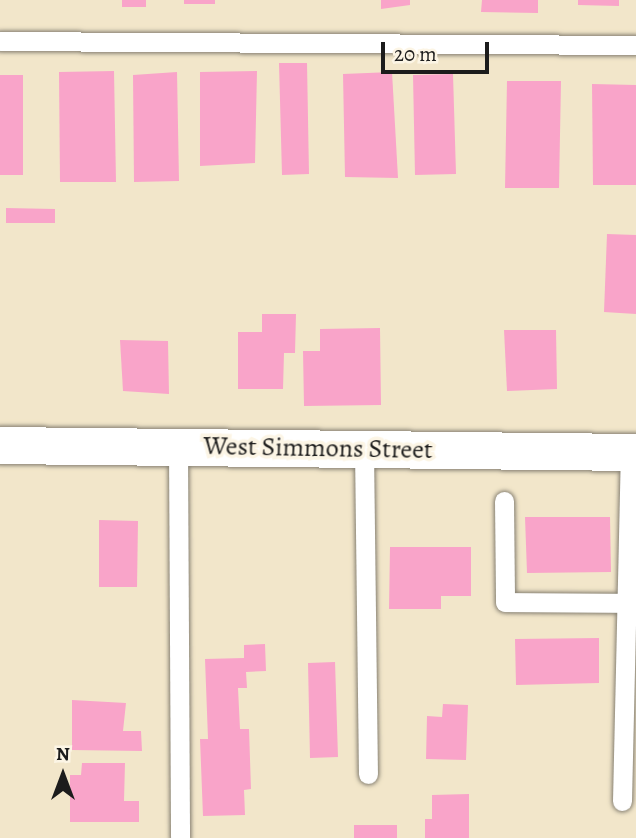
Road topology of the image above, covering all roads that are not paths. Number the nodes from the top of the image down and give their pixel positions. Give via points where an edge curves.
1 (0, 41) edge
2 (636, 45) edge
3 (0, 445) edge
4 (178, 447) junction
5 (364, 449) junction
6 (633, 452) edge
7 (504, 501) dead end
8 (631, 603) edge
9 (368, 774) dead end
10 (622, 801) dead end
11 (180, 838) edge

1 - 2 lane
3 - 4 street, West Simmons Street
4 - 5 street, West Simmons Street
4 - 11 lane
5 - 6 street, West Simmons Street
5 - 9 lane
6 - 8 lane
7 - 8 lane via 505,602
8 - 10 lane

